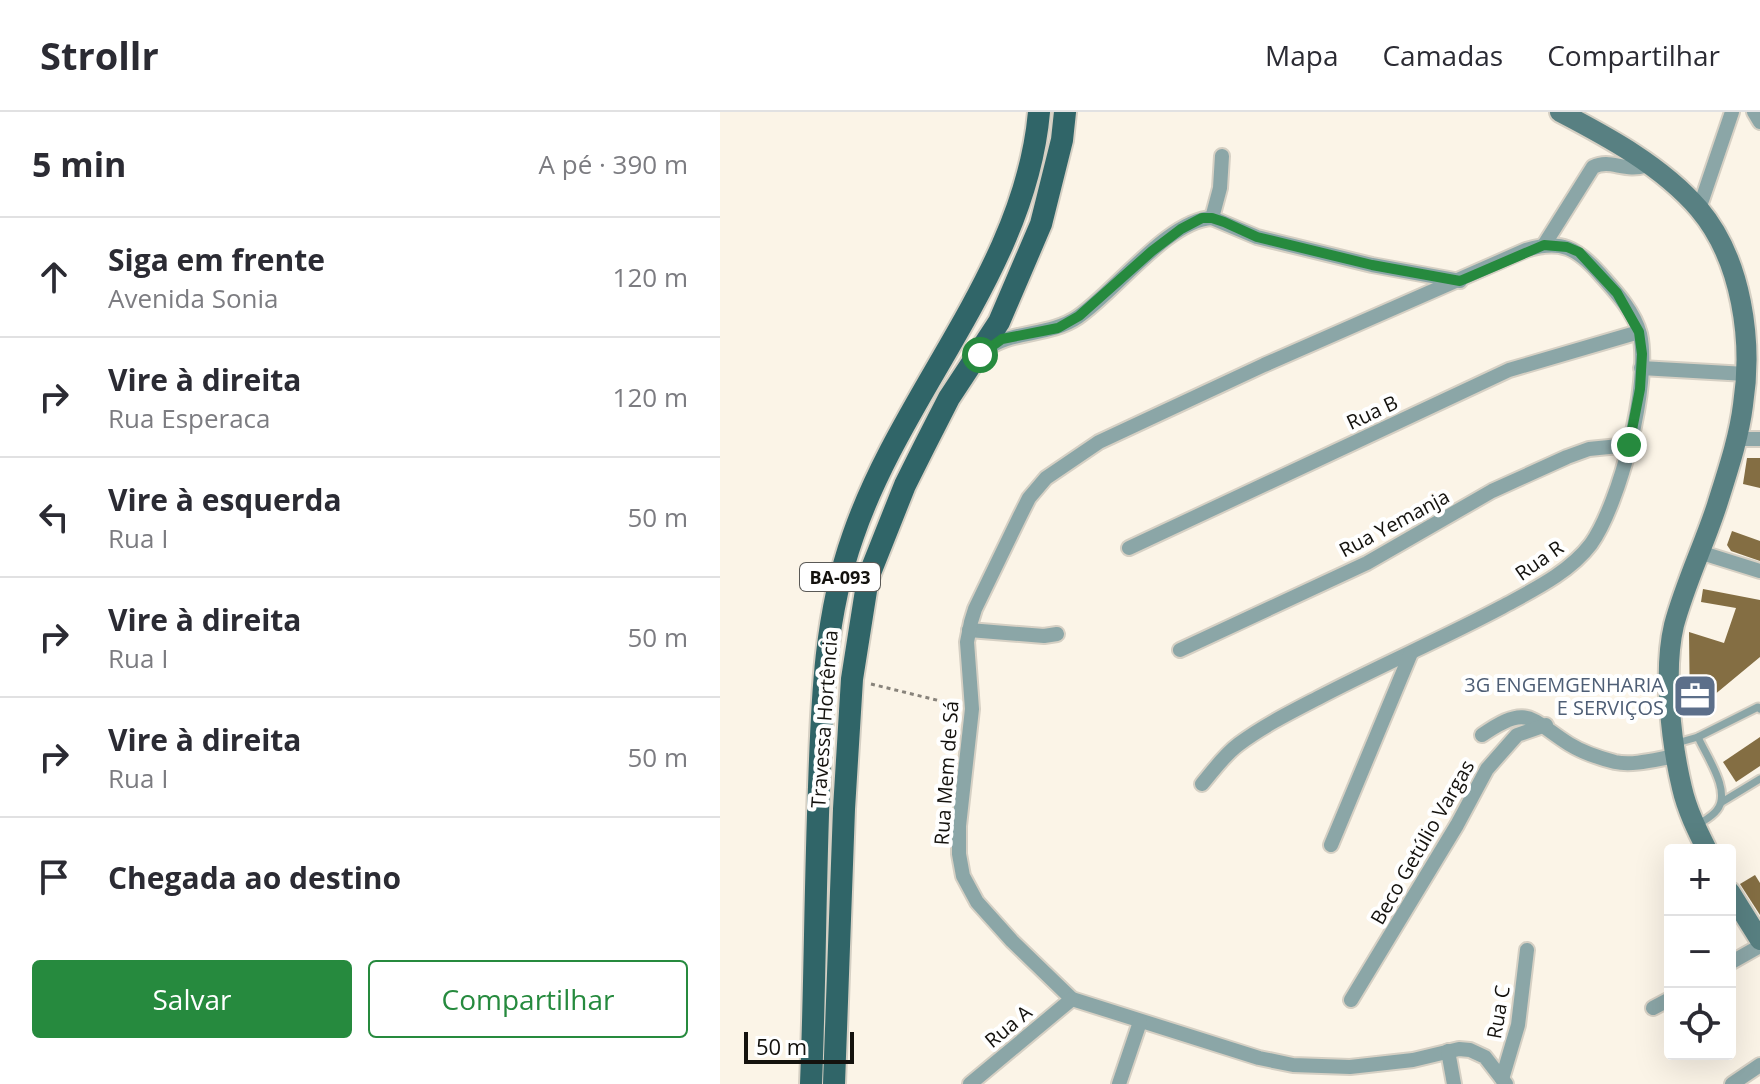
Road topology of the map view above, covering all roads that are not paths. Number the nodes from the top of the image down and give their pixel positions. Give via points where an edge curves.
1 (1039, 112) edge
2 (1065, 112) edge
3 (1560, 112) edge
4 (1732, 112) edge
5 (1754, 112) edge
6 (1760, 122) edge
7 (1222, 156) dead end
8 (1648, 165) junction
9 (1699, 209) junction
10 (1212, 218) junction
11 (1544, 245) junction
12 (1460, 281) junction
13 (1639, 332) junction
14 (1641, 368) junction
15 (1746, 374) junction
16 (949, 398) junction
17 (1736, 439) junction
18 (1760, 439) edge
19 (1629, 445) junction
20 (1129, 548) dead end
21 (1699, 552) junction
22 (1760, 571) edge
23 (969, 630) junction
24 (1057, 634) dead end
25 (1180, 650) dead end
26 (1411, 653) junction
27 (1760, 709) edge
28 (1546, 725) junction
29 (1482, 735) dead end
30 (1698, 737) junction
31 (1675, 750) junction
32 (1760, 779) edge
33 (1202, 784) dead end
34 (1722, 802) junction
35 (1695, 827) junction
36 (1704, 844) edge
37 (1331, 845) dead end
38 (1736, 902) edge
39 (1760, 943) edge
40 (1527, 950) dead end
41 (1736, 959) edge
42 (1072, 999) junction
43 (1351, 1000) dead end
44 (1664, 1002) edge
45 (1653, 1008) dead end
46 (1140, 1022) junction
47 (1448, 1051) junction
48 (1760, 1065) edge
49 (1504, 1082) edge
50 (811, 1084) edge
51 (834, 1084) edge
52 (970, 1084) edge
53 (1119, 1084) edge
54 (1454, 1084) edge
55 (1732, 1084) edge

1 - 50 main road, Travessa Hortência / BA-093 via 1017,213 876,479 841,572 823,683
2 - 16 main road, Travessa Hortência / BA-093 via 1041,224 999,322
3 - 8 main road
4 - 9 street
5 - 6 street
7 - 10 street
8 - 9 main road
8 - 11 street via 1593,167
9 - 15 main road via 1730,263 1739,295
10 - 12 street via 1257,237
10 - 16 street via 1194,220 1181,229 1079,316 1058,328 992,344
11 - 12 street, Rua Mem de Sá
11 - 13 street via 1579,252 1617,293
12 - 23 street, Rua Mem de Sá via 1264,365 1099,442 1066,463 1029,498
13 - 14 street, Rua R
13 - 20 street, Rua B via 1509,370
14 - 15 street
14 - 19 street, Rua R
15 - 17 main road
16 - 51 main road, Travessa Hortência / BA-093 via 905,485 868,578 852,679
17 - 18 street
17 - 21 main road
19 - 25 street, Rua Yemanja via 1589,449 1554,462 1367,563
19 - 26 street, Rua R via 1607,511 1583,553 1531,591
21 - 22 street
21 - 31 main road via 1674,628 1670,668
23 - 24 street
23 - 42 street, Rua Mem de Sá via 972,709 959,826 963,876 977,902
26 - 33 street via 1254,733
26 - 37 street
27 - 30 lane
28 - 29 street, Beco Getúlio Vargas via 1518,717
28 - 31 street, Beco Getúlio Vargas via 1570,745 1614,762
28 - 43 street, Beco Getúlio Vargas via 1517,735 1487,769
30 - 31 lane
30 - 34 lane
31 - 35 main road
32 - 34 lane
34 - 35 lane
35 - 36 main road
38 - 39 main road
39 - 41 street
40 - 49 street, Rua C via 1518,1025
42 - 46 street, Rua Mem de Sá
42 - 52 street, Rua A
44 - 45 street
46 - 47 street, Rua Mem de Sá via 1293,1065 1375,1065
46 - 53 street
47 - 49 street, Rua Mem de Sá via 1477,1052
47 - 54 street
48 - 55 street

